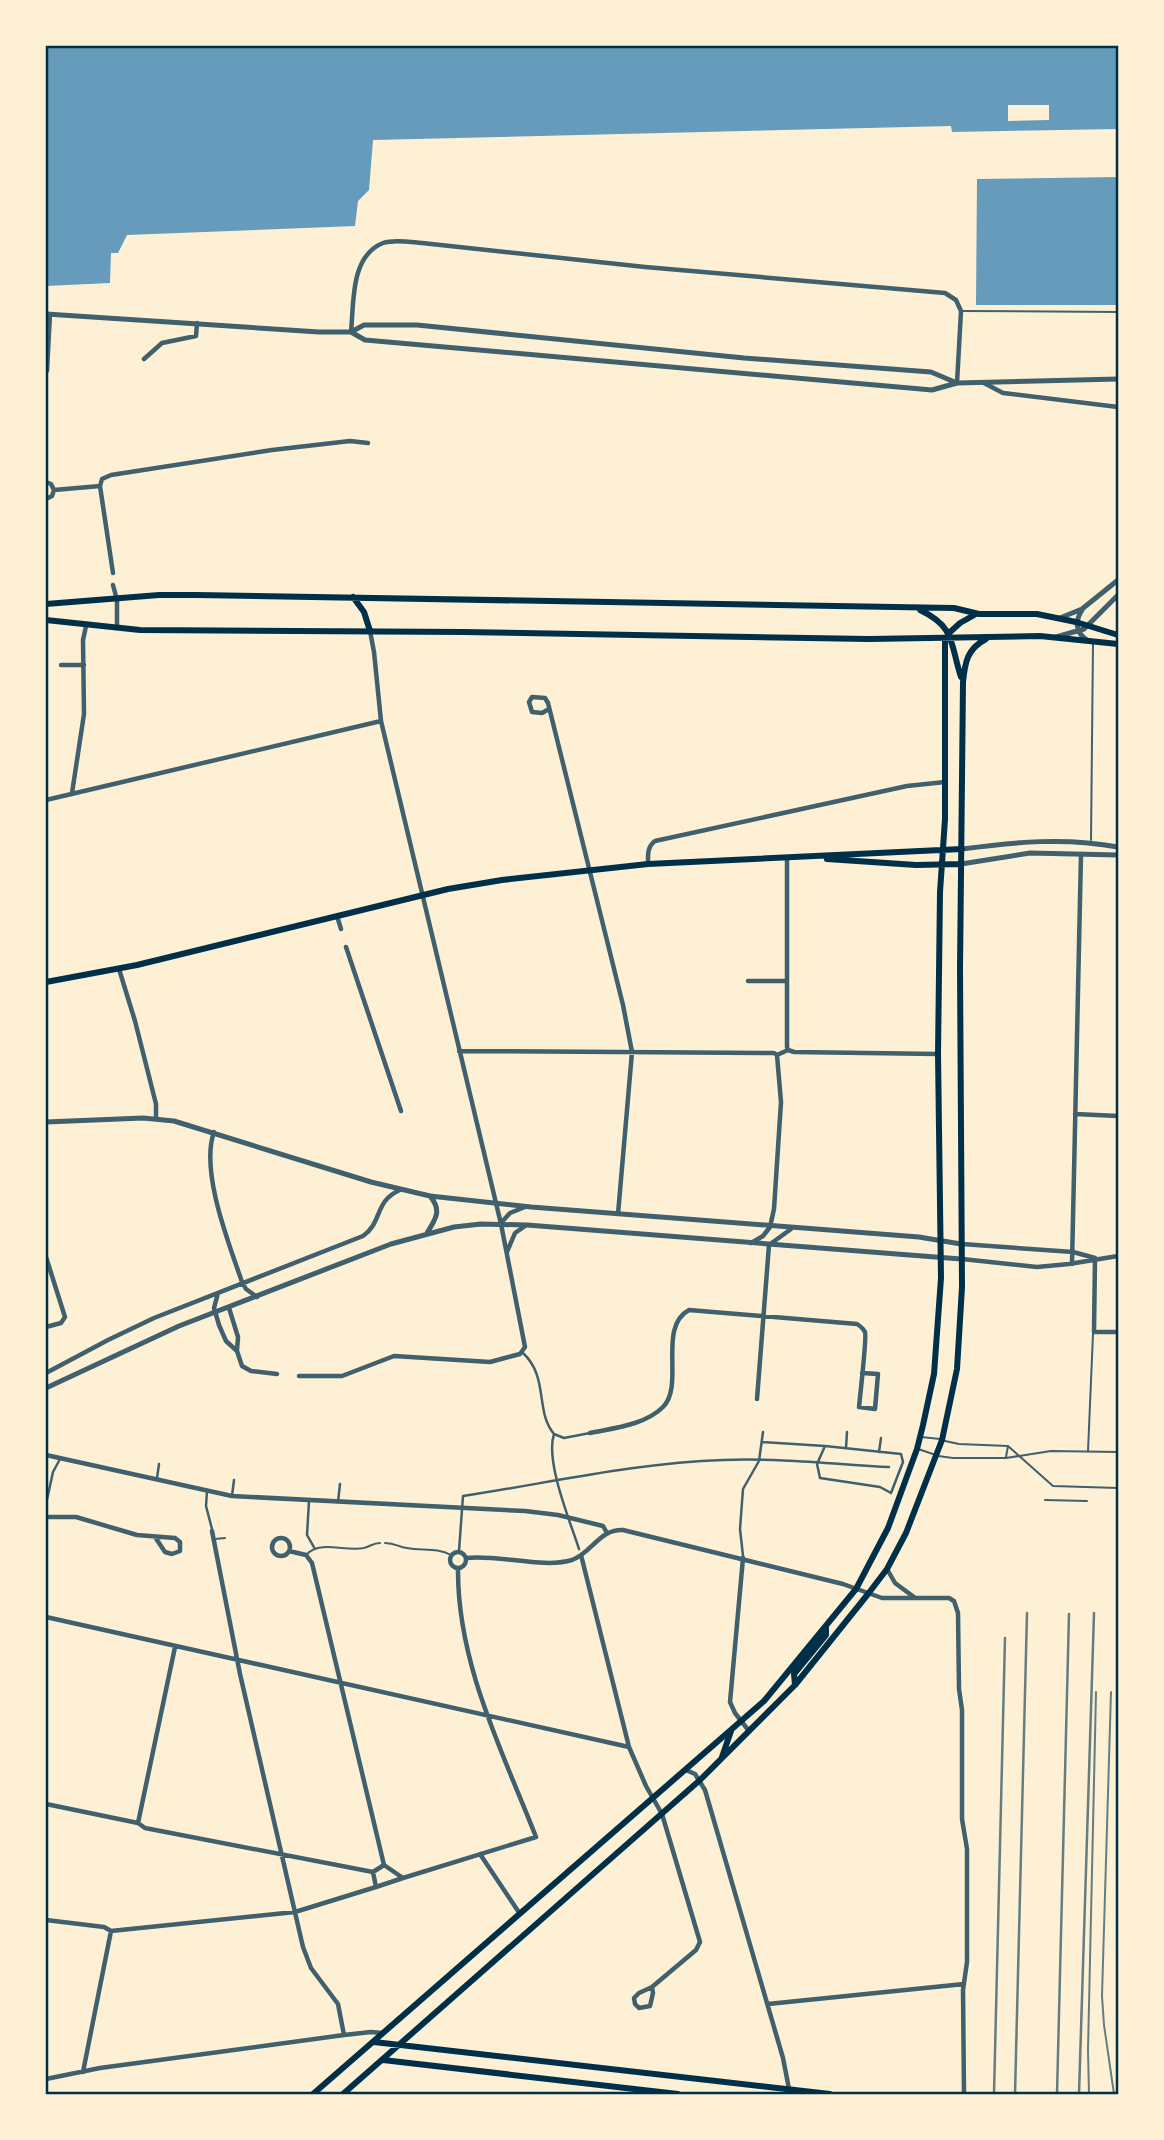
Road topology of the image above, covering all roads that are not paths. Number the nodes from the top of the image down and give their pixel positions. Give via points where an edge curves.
1 (961, 311) junction
2 (1118, 312) edge
3 (48, 314) edge
4 (197, 322) junction
5 (351, 332) junction
6 (144, 359) dead end
7 (47, 371) edge
8 (1118, 379) edge
9 (957, 383) junction
10 (984, 383) junction
11 (1118, 407) edge
12 (368, 443) dead end
13 (46, 482) edge
14 (100, 486) junction
15 (54, 490) junction
16 (46, 499) edge
17 (114, 573) dead end
18 (1118, 580) edge
19 (114, 585) dead end
20 (1118, 595) edge
21 (353, 597) junction
22 (117, 600) junction
23 (46, 604) edge
24 (916, 608) junction
25 (1082, 609) junction
26 (979, 614) junction
27 (1057, 618) junction
28 (46, 620) edge
29 (1076, 622) junction
30 (86, 625) junction
31 (1089, 625) junction
32 (117, 629) junction
33 (370, 631) junction
34 (1078, 631) junction
35 (1118, 635) edge
36 (949, 637) junction
37 (1055, 637) junction
38 (986, 639) junction
39 (1093, 642) junction
40 (1118, 644) edge
41 (61, 664) dead end
42 (84, 665) junction
43 (963, 682) junction
44 (549, 709) junction
45 (381, 721) junction
46 (945, 782) junction
47 (72, 793) junction
48 (46, 800) edge
49 (1090, 842) junction
50 (1118, 847) edge
51 (962, 849) junction
52 (943, 851) junction
53 (1081, 854) junction
54 (1118, 855) edge
55 (809, 857) junction
56 (787, 859) junction
57 (648, 864) junction
58 (961, 864) junction
59 (941, 865) junction
60 (589, 869) junction
61 (422, 895) junction
62 (337, 916) junction
63 (341, 929) dead end
64 (346, 947) dead end
65 (119, 969) junction
66 (748, 981) dead end
67 (788, 981) junction
68 (46, 982) edge
69 (789, 1050) junction
70 (459, 1051) junction
71 (632, 1052) junction
72 (938, 1054) junction
73 (777, 1055) junction
74 (401, 1111) dead end
75 (1075, 1114) junction
76 (1118, 1116) edge
77 (156, 1118) junction
78 (46, 1122) edge
79 (214, 1132) junction
80 (400, 1190) junction
81 (430, 1196) junction
82 (495, 1204) junction
83 (526, 1207) junction
84 (618, 1214) junction
85 (500, 1224) junction
86 (527, 1225) junction
87 (770, 1227) junction
88 (791, 1229) junction
89 (427, 1233) junction
90 (941, 1240) junction
91 (750, 1243) junction
92 (961, 1244) junction
93 (769, 1245) junction
94 (506, 1252) junction
95 (1073, 1252) junction
96 (1118, 1256) edge
97 (46, 1257) edge
98 (941, 1258) junction
99 (1096, 1258) junction
100 (961, 1259) junction
101 (1072, 1264) junction
102 (242, 1282) junction
103 (218, 1292) junction
104 (257, 1297) junction
105 (229, 1308) junction
106 (215, 1313) junction
107 (764, 1316) junction
108 (46, 1327) edge
109 (1094, 1332) junction
110 (1118, 1332) edge
111 (237, 1351) junction
112 (523, 1353) junction
113 (862, 1373) junction
114 (46, 1374) edge
115 (277, 1374) dead end
116 (299, 1376) dead end
117 (46, 1388) edge
118 (757, 1399) dead end
119 (763, 1432) dead end
120 (847, 1432) dead end
121 (590, 1433) joint
122 (554, 1434) junction
123 (920, 1437) junction
124 (881, 1438) dead end
125 (942, 1440) junction
126 (762, 1442) junction
127 (824, 1446) junction
128 (1008, 1446) junction
129 (846, 1448) junction
130 (917, 1449) junction
131 (879, 1452) junction
132 (1088, 1452) junction
133 (1118, 1452) edge
134 (46, 1455) edge
135 (937, 1455) junction
136 (1022, 1457) junction
137 (1006, 1458) junction
138 (60, 1459) junction
139 (759, 1461) junction
140 (159, 1464) dead end
141 (817, 1464) junction
142 (888, 1467) dead end
143 (234, 1480) dead end
144 (156, 1481) junction
145 (558, 1481) junction
146 (340, 1484) dead end
147 (1118, 1488) edge
148 (206, 1491) junction
149 (232, 1496) junction
150 (1045, 1500) dead end
151 (309, 1501) junction
152 (1087, 1501) dead end
153 (338, 1502) junction
154 (46, 1504) edge
155 (462, 1507) junction
156 (46, 1517) edge
157 (569, 1518) junction
158 (212, 1531) joint
159 (607, 1532) junction
160 (155, 1537) junction
161 (225, 1538) dead end
162 (214, 1539) junction
163 (380, 1543) dead end
164 (385, 1543) dead end
165 (315, 1549) junction
166 (579, 1549) dead end
167 (289, 1551) junction
168 (459, 1552) junction
169 (306, 1555) junction
170 (452, 1555) junction
171 (581, 1555) junction
172 (466, 1558) junction
173 (743, 1558) junction
174 (458, 1568) junction
175 (887, 1569) junction
176 (856, 1589) junction
177 (868, 1594) junction
178 (915, 1598) junction
179 (46, 1617) edge
180 (826, 1626) junction
181 (175, 1647) junction
182 (238, 1660) junction
183 (341, 1683) junction
184 (795, 1685) junction
185 (488, 1715) junction
186 (741, 1721) junction
187 (732, 1729) junction
188 (749, 1731) junction
189 (629, 1747) junction
190 (722, 1758) junction
191 (684, 1770) junction
192 (700, 1780) junction
193 (653, 1797) junction
194 (46, 1804) edge
195 (662, 1814) junction
196 (138, 1823) junction
197 (283, 1854) junction
198 (480, 1854) junction
199 (384, 1865) junction
200 (373, 1872) junction
201 (403, 1878) junction
202 (376, 1887) junction
203 (295, 1912) junction
204 (520, 1914) junction
205 (46, 1920) edge
206 (111, 1931) junction
207 (964, 1984) junction
208 (652, 1987) junction
209 (768, 2004) junction
210 (383, 2034) junction
211 (344, 2035) junction
212 (374, 2042) junction
213 (400, 2044) junction
214 (383, 2060) junction
215 (83, 2071) junction
216 (46, 2079) edge
217 (790, 2092) edge
218 (313, 2095) edge
219 (343, 2095) edge
220 (678, 2095) edge
221 (830, 2095) edge
222 (964, 2095) edge

1 - 2 lane
1 - 5 street via 952,297 940,292 395,241 374,248 362,261
1 - 9 street
3 - 4 street
3 - 7 street
4 - 5 street
4 - 6 street via 196,336 162,343
5 - 9 street via 365,340 745,375 932,390
5 - 9 street via 365,325 417,325 931,372
8 - 10 street
9 - 10 street
10 - 11 street via 1003,393
12 - 14 street via 337,442 163,466 111,475
13 - 15 street
14 - 15 street
14 - 17 street
15 - 16 street
18 - 25 street
19 - 22 street
20 - 31 street
21 - 22 main road via 159,595
21 - 24 main road
21 - 33 main road
22 - 23 main road
22 - 32 street
24 - 26 main road via 954,608
24 - 36 main road via 931,616
25 - 27 street
25 - 29 street
26 - 27 main road
26 - 36 main road via 965,619
27 - 29 main road
28 - 30 main road
29 - 31 main road
29 - 34 street
30 - 32 main road
30 - 42 street
31 - 34 street
31 - 35 main road
32 - 33 main road
33 - 36 main road
33 - 45 street
34 - 37 street
34 - 39 street
36 - 38 main road
36 - 43 main road
36 - 46 main road
37 - 38 main road
37 - 39 main road
38 - 43 main road via 967,657
39 - 40 main road
39 - 49 lane
41 - 42 street
42 - 47 street via 84,714
43 - 51 main road
44 - 44 street via 545,698 531,697 532,712
44 - 60 street
45 - 47 street
45 - 61 street
46 - 52 main road
46 - 57 street via 907,786 655,841
47 - 48 street
49 - 50 street
49 - 51 street via 1017,842
51 - 52 main road
51 - 58 main road
52 - 55 main road
52 - 59 main road
53 - 54 street
53 - 58 street via 1030,853
53 - 75 street
55 - 56 main road
55 - 59 main road
56 - 57 main road
56 - 67 street
57 - 60 main road
58 - 59 main road
58 - 92 main road
59 - 72 main road
60 - 61 main road
60 - 71 street
61 - 62 main road
61 - 70 street
62 - 63 street
62 - 65 main road
64 - 74 street
65 - 68 main road
65 - 77 street
66 - 67 street
67 - 69 street
69 - 72 street
69 - 73 street
70 - 71 street
70 - 82 street
71 - 73 street
71 - 84 street
72 - 90 main road
73 - 87 street via 781,1112
75 - 76 street
75 - 95 street
77 - 78 street
77 - 79 street
79 - 80 street
79 - 102 street via 214,1189
80 - 81 street
80 - 102 street via 386,1198 363,1236
81 - 82 street
81 - 89 street via 438,1212
82 - 83 street
82 - 85 street
83 - 84 street
83 - 85 street via 510,1213
84 - 87 street
85 - 86 street
85 - 89 street
85 - 94 street
86 - 91 street
86 - 94 street via 515,1233
87 - 88 street
87 - 91 street
88 - 90 street
88 - 93 street
89 - 104 street
90 - 92 street
90 - 98 main road
91 - 93 street
92 - 95 street
92 - 100 main road
93 - 98 street
93 - 107 street
94 - 112 street via 525,1339
95 - 99 street
95 - 101 street
96 - 99 street
97 - 108 street via 65,1317
98 - 100 street
98 - 123 main road via 934,1374
99 - 101 street
99 - 109 street
100 - 101 street via 1037,1266
100 - 125 main road via 958,1359
102 - 103 street
102 - 104 street
103 - 106 street
103 - 114 street via 131,1328
104 - 105 street
105 - 106 street
105 - 111 street via 238,1337
106 - 111 street via 226,1341
106 - 117 street
107 - 113 street via 859,1326 866,1336
107 - 118 street
107 - 121 street via 699,1309 685,1312 675,1326 666,1405 631,1424
109 - 110 street
109 - 132 lane
111 - 115 street via 246,1370
112 - 116 street via 482,1363 394,1356 342,1376
112 - 122 street via 535,1366
113 - 113 street via 859,1407 876,1409 878,1374
119 - 126 street
120 - 129 street
121 - 122 street via 564,1438
122 - 145 street
123 - 125 lane
123 - 130 main road
124 - 131 street
125 - 128 lane
125 - 135 main road
126 - 127 street
126 - 139 street
127 - 129 street
127 - 141 street
128 - 136 lane
128 - 137 lane
129 - 131 street
130 - 135 lane
130 - 176 main road via 888,1528
131 - 141 street via 901,1454 903,1462 891,1493 880,1487 820,1478
132 - 133 lane
132 - 136 lane via 1051,1451
134 - 138 street
135 - 137 lane
135 - 175 main road
136 - 137 lane
136 - 147 lane via 1053,1486
138 - 144 street
138 - 154 street
139 - 141 street
139 - 145 street via 689,1462
139 - 173 street via 743,1489
140 - 144 street
141 - 142 street
143 - 149 street
144 - 148 street
145 - 155 street via 463,1496
145 - 157 street
146 - 153 street
148 - 149 street
148 - 158 street
149 - 151 street
150 - 152 lane
151 - 153 street
151 - 165 street via 307,1535
153 - 155 street
155 - 157 street
155 - 168 street
156 - 160 street via 85,1518
157 - 159 street via 603,1526
157 - 166 street
158 - 162 street
159 - 171 street
159 - 173 street via 623,1531
160 - 160 street via 165,1552 180,1551 178,1539
161 - 162 lane
162 - 182 street
163 - 165 lane via 365,1548
164 - 170 lane
165 - 169 lane
167 - 167 street via 285,1539 272,1545 276,1555
167 - 169 street
168 - 170 street
168 - 172 street
169 - 183 street via 312,1563
170 - 174 street via 451,1563
171 - 172 street via 559,1563
171 - 189 street
172 - 174 street
173 - 176 street
173 - 186 street via 730,1699
174 - 185 street via 463,1641
175 - 177 main road
175 - 178 street via 895,1583
176 - 177 street
176 - 180 main road
177 - 178 street
177 - 184 main road
178 - 207 street via 951,1598 958,1613 962,1819 967,1849
179 - 181 street
180 - 184 main road via 825,1635 794,1674
180 - 186 main road via 764,1701
181 - 182 street
181 - 196 street
182 - 183 street
182 - 197 street
183 - 185 street
183 - 199 street
184 - 188 main road
185 - 189 street
185 - 198 street via 536,1837
186 - 187 main road
186 - 188 street
187 - 190 main road
187 - 191 main road
188 - 190 main road
189 - 193 street
190 - 192 main road
191 - 192 street
191 - 193 main road
192 - 195 main road
192 - 209 street
193 - 195 street
193 - 204 main road
194 - 196 street
195 - 208 street via 700,1942
195 - 213 main road
196 - 197 street
197 - 200 street
197 - 203 street
198 - 201 street
198 - 204 street
199 - 200 street
199 - 201 street
200 - 202 street
201 - 202 street
202 - 203 street
203 - 206 street
203 - 211 street via 306,1958 338,2004
204 - 210 main road
205 - 206 street
206 - 215 street
207 - 209 street
207 - 222 street
208 - 208 street via 650,2006 639,2008 634,1998
209 - 217 street
210 - 211 street
210 - 212 main road
211 - 215 street
212 - 213 main road
212 - 218 main road
213 - 214 main road
213 - 217 main road
214 - 219 main road
214 - 220 main road
215 - 216 street
217 - 221 main road

